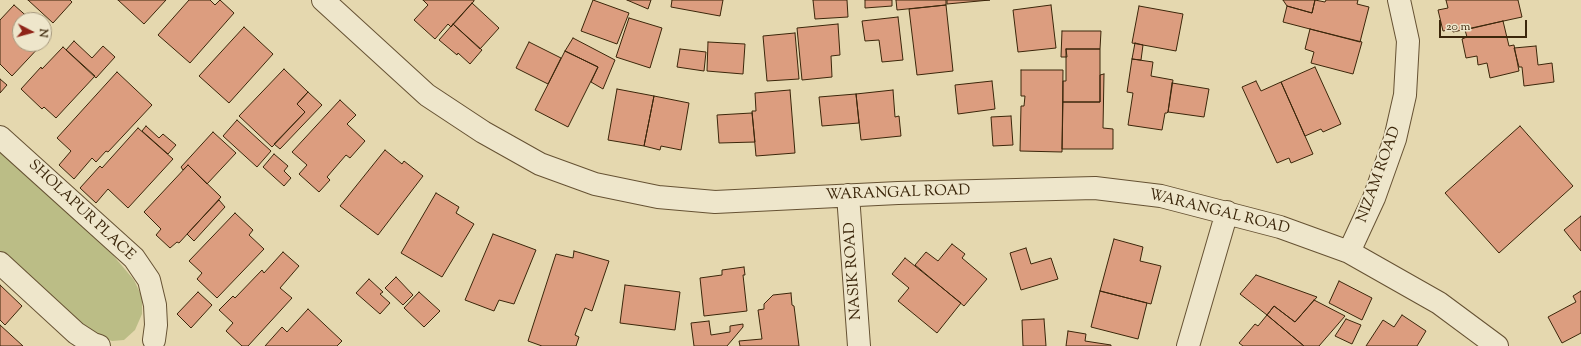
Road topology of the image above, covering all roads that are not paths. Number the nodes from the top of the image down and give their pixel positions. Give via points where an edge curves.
1 (323, 0) edge
2 (1399, 0) edge
3 (0, 137) edge
4 (848, 195) junction
5 (1227, 212) junction
6 (1349, 252) junction
7 (0, 263) edge
8 (152, 344) edge
9 (99, 346) edge
10 (859, 346) edge
11 (1188, 346) edge
12 (1497, 346) edge

1 - 4 street, WARANGAL ROAD via 427,95 483,132 540,164 595,184 658,197 714,202
2 - 6 street, NIZAM ROAD via 1408,41 1405,95 1395,139 1380,183
3 - 8 street, SHOLAPUR PLACE via 134,258 149,280 155,305 156,325
4 - 5 street, WARANGAL ROAD via 1095,188 1161,196
4 - 10 street, NASIK ROAD
5 - 6 street, WARANGAL ROAD via 1280,227
5 - 11 street
6 - 12 street, WARANGAL ROAD via 1439,303
7 - 9 street via 76,333

